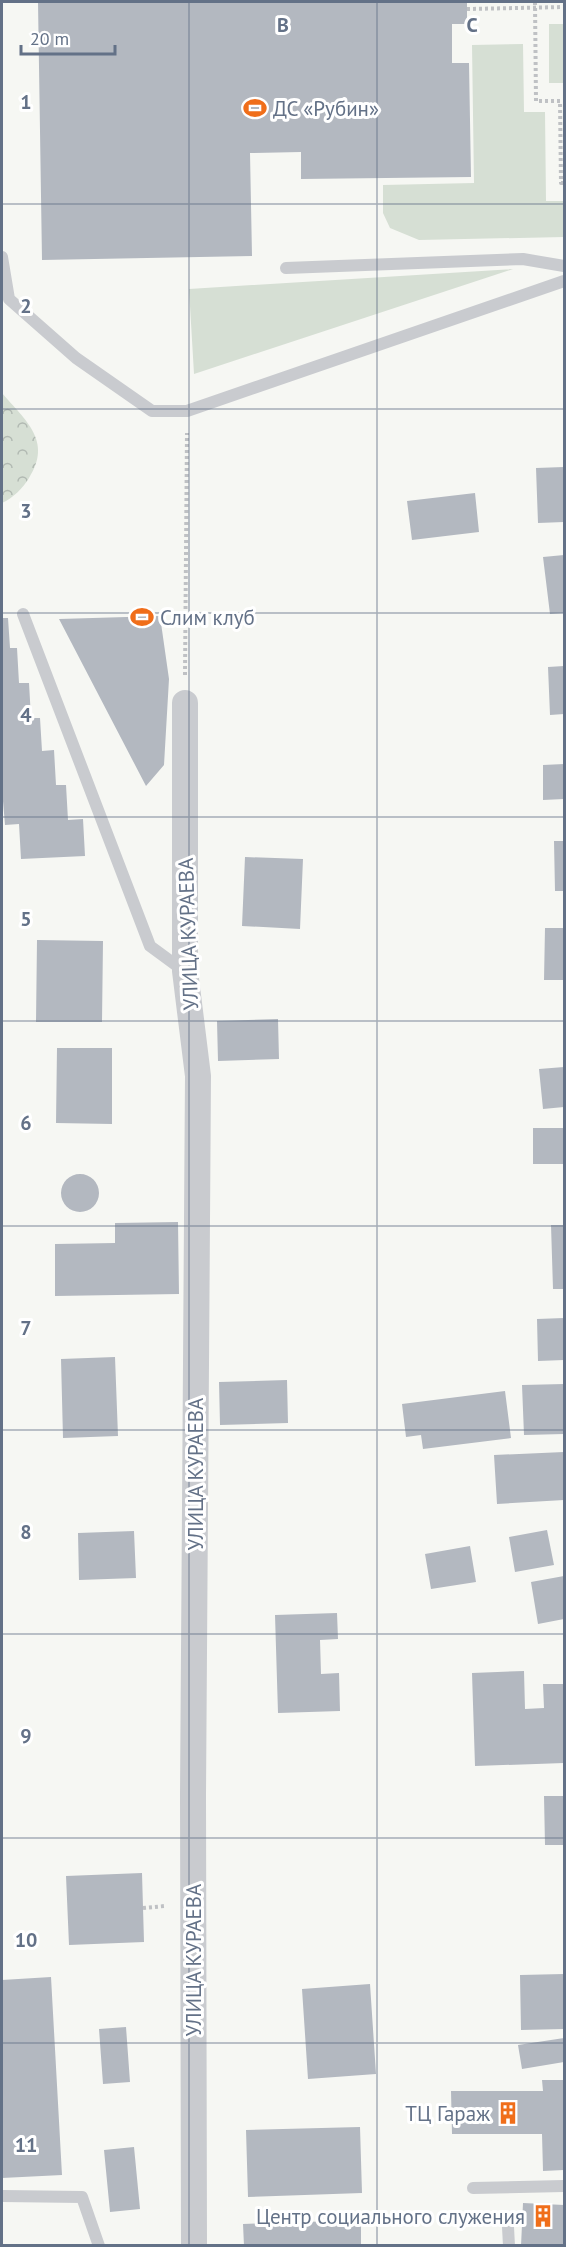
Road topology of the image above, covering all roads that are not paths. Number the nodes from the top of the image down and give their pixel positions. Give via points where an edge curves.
1 (2, 257) edge
2 (564, 266) edge
3 (286, 268) dead end
4 (564, 281) edge
5 (23, 614) dead end
6 (185, 703) road end
7 (185, 971) junction
8 (564, 2187) edge
9 (473, 2188) dead end
10 (2, 2196) edge
11 (508, 2227) dead end
12 (99, 2246) edge
13 (194, 2246) edge
14 (509, 2246) edge

1 - 4 lane via 9,299 76,358 152,411 187,411
2 - 3 lane via 523,259
5 - 7 lane via 150,946
6 - 7 street, УЛИЦА КУРАЕВА
7 - 13 street, УЛИЦА КУРАЕВА via 198,1076
8 - 9 lane
10 - 12 lane via 82,2197
11 - 14 lane

